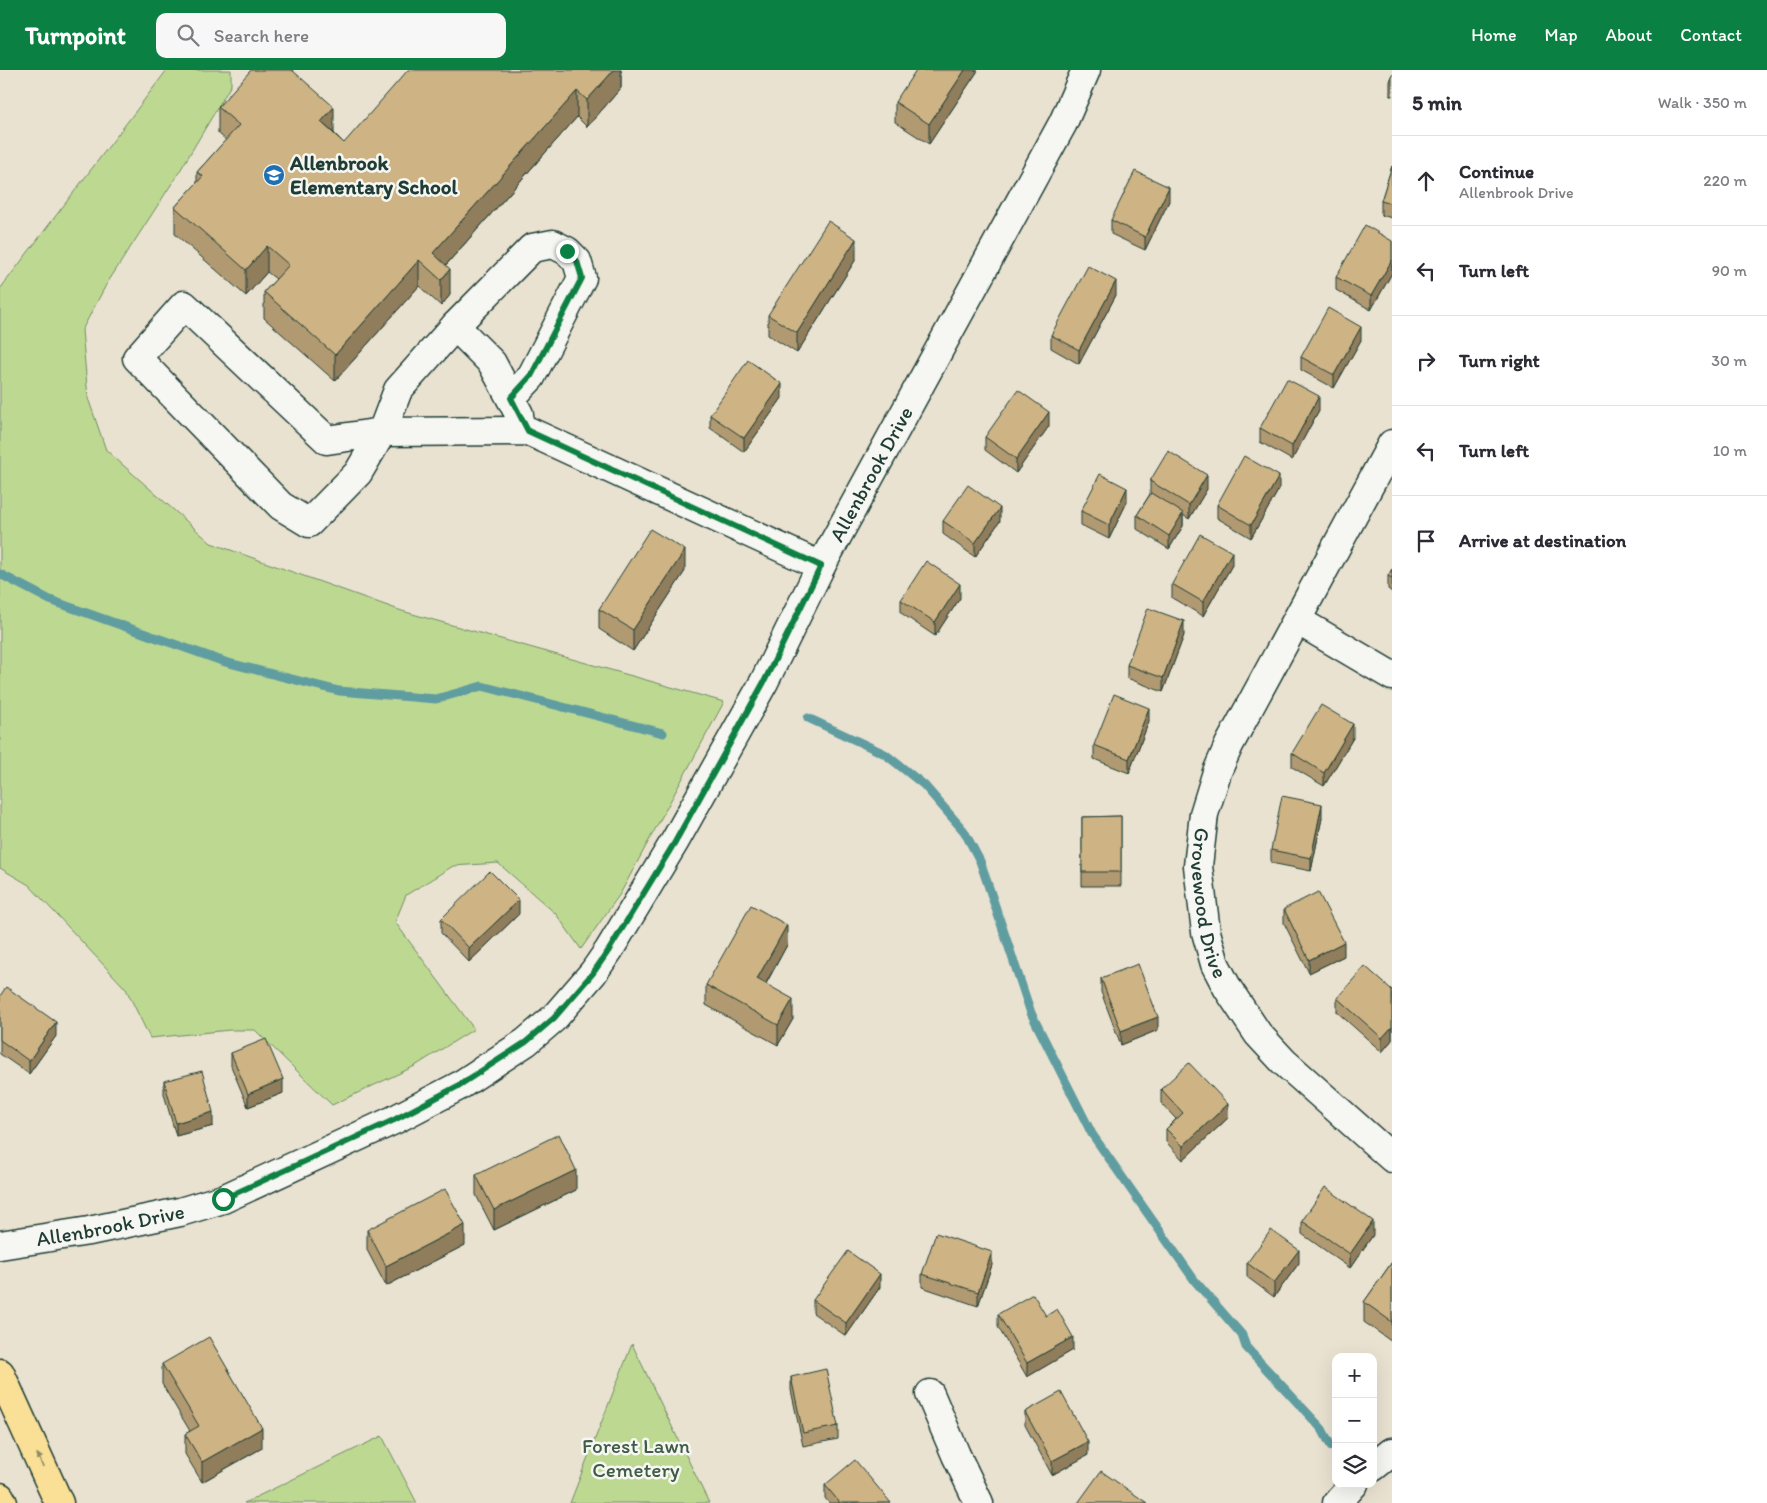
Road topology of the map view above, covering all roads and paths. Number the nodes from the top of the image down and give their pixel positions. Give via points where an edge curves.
1 (1086, 70) edge
2 (455, 326) junction
3 (511, 398) junction
4 (528, 431) junction
5 (382, 432) junction
6 (1392, 444) edge
7 (821, 566) junction
8 (1297, 620) junction
9 (1392, 676) edge
10 (1392, 1158) edge
11 (0, 1245) edge
12 (0, 1373) edge
13 (930, 1394) dead end
14 (1392, 1452) edge
15 (1377, 1464) edge
16 (1350, 1488) edge
17 (0, 1497) edge
18 (3, 1503) edge
19 (59, 1503) edge
20 (979, 1503) edge
21 (1337, 1503) edge

1 - 7 street, Allenbrook Drive via 1063,123
2 - 3 street via 492,363
2 - 3 street via 532,248 553,244 577,261 582,278 531,376
2 - 5 street via 398,390
3 - 4 street
4 - 5 street
4 - 7 street
5 - 5 street via 358,474 309,523 281,506 137,358 184,305 327,440
6 - 8 street, Grovewood Drive
7 - 11 street, Allenbrook Drive via 764,682 675,842 609,950 554,1018 526,1042 458,1086 394,1120 223,1199 180,1212 98,1229
8 - 9 street
8 - 10 street, Grovewood Drive via 1229,745 1204,814 1198,866 1206,932 1215,964 1258,1034 1284,1062
19 -> 12 main road
13 - 20 street
14 - 15 street
16 - 21 street
17 - 18 main road

